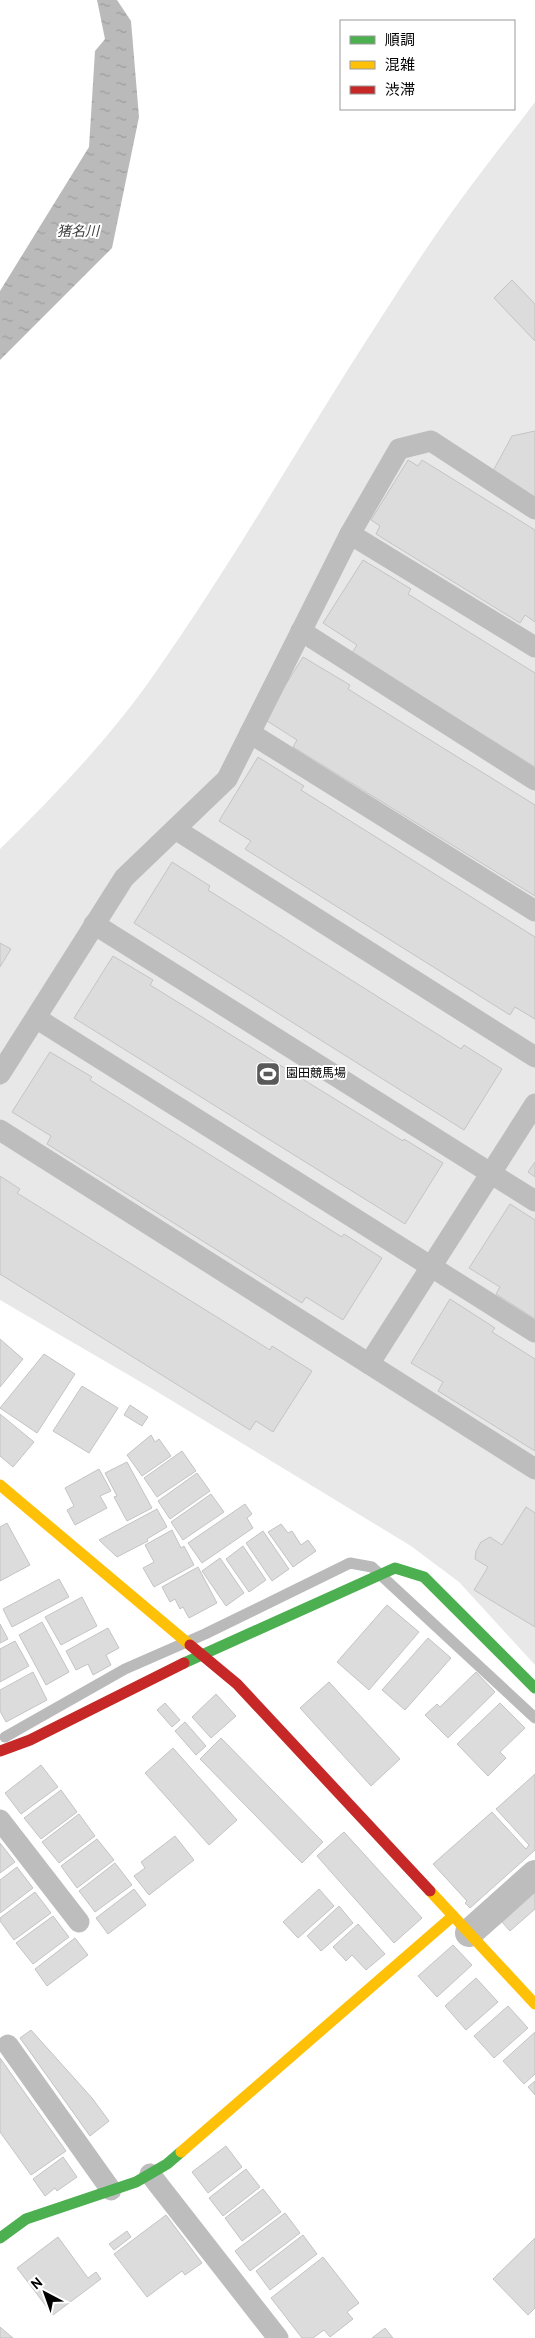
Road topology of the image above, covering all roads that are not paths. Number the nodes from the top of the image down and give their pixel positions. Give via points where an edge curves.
1 (535, 509) edge
2 (350, 534) junction
3 (301, 631) junction
4 (535, 647) edge
5 (250, 733) junction
6 (535, 780) edge
7 (175, 829) junction
8 (535, 911) edge
9 (94, 924) junction
10 (36, 1018) junction
11 (535, 1057) edge
12 (0, 1074) edge
13 (535, 1104) edge
14 (0, 1130) edge
15 (491, 1173) junction
16 (535, 1201) edge
17 (431, 1266) junction
18 (535, 1332) edge
19 (369, 1364) junction
20 (535, 1469) edge
21 (0, 1485) edge
22 (201, 1655) junction
23 (535, 1688) edge
24 (2, 1746) edge
25 (0, 1820) edge
26 (535, 1874) edge
27 (79, 1922) dead end
28 (461, 1924) junction
29 (535, 2004) edge
30 (8, 2045) dead end
31 (150, 2174) junction
32 (111, 2190) junction
33 (0, 2238) edge
34 (278, 2338) edge

1 - 2 lane via 431,440 399,449
2 - 3 lane
2 - 4 lane
3 - 5 lane
3 - 6 lane
5 - 7 lane via 227,779
5 - 8 lane
7 - 9 lane via 124,878
7 - 11 lane
9 - 10 lane
9 - 15 lane
10 - 12 lane
10 - 17 lane
13 - 15 lane
14 - 19 lane
15 - 16 lane
15 - 17 lane
17 - 18 lane
17 - 19 lane
19 - 20 lane
21 - 22 street
22 - 23 street via 395,1568 424,1577
22 - 24 street via 30,1740
22 - 28 street via 237,1684
25 - 27 lane
26 - 28 street
28 - 29 street
28 - 31 street via 168,2164
30 - 32 lane
31 - 32 street
31 - 34 lane
32 - 33 street via 26,2219

